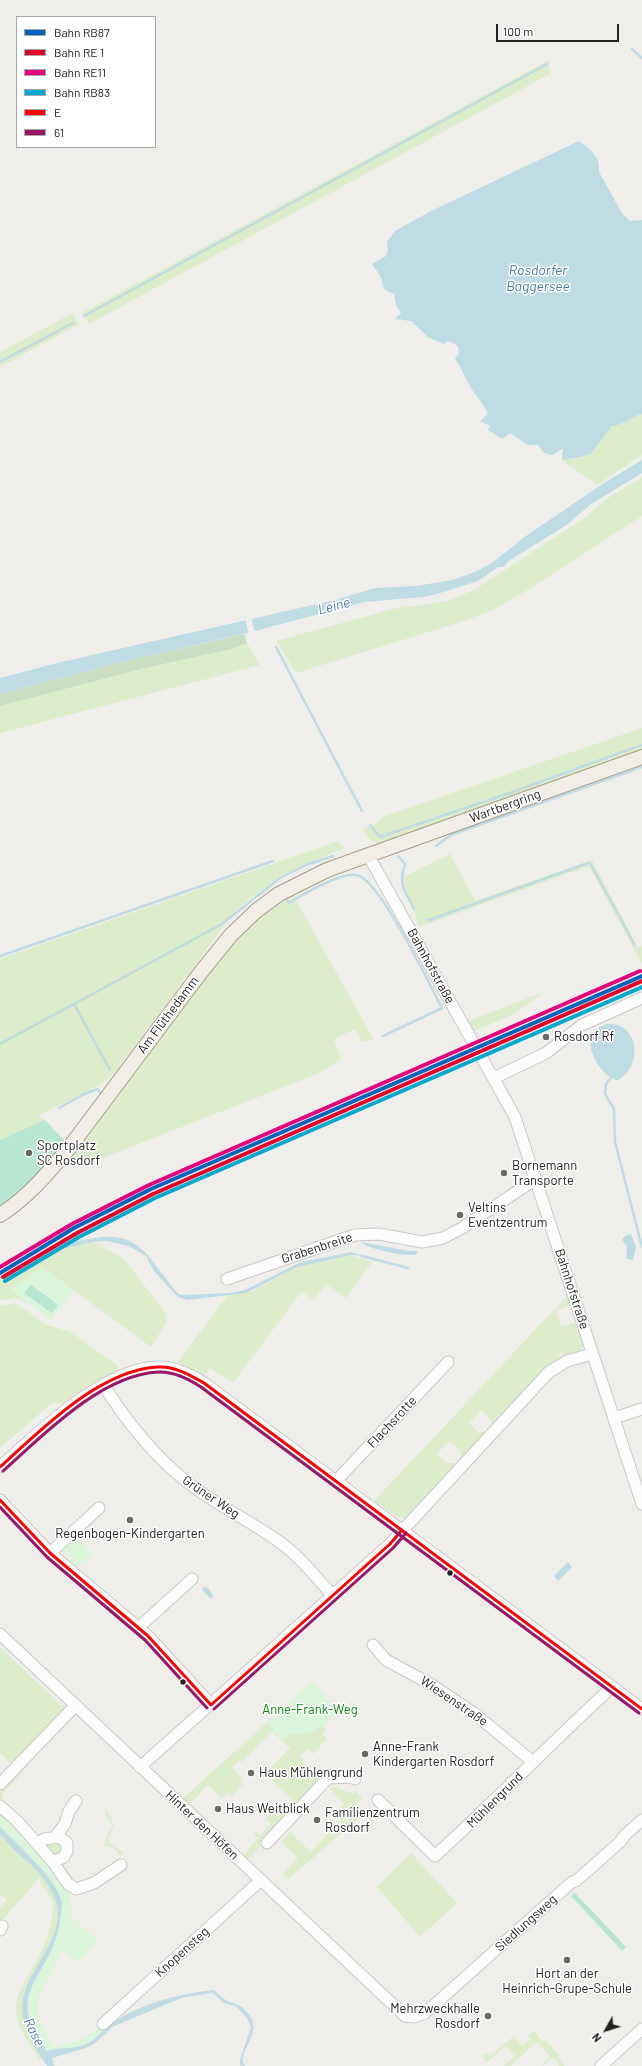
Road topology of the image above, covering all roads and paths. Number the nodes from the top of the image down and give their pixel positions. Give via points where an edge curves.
1 (642, 757) edge
2 (368, 855) junction
3 (642, 998) edge
4 (494, 1078) junction
5 (536, 1179) junction
6 (0, 1215) edge
7 (227, 1279) dead end
8 (592, 1354) junction
9 (448, 1362) dead end
10 (104, 1386) junction
11 (642, 1409) edge
12 (614, 1418) junction
13 (0, 1467) edge
14 (336, 1481) junction
15 (0, 1500) edge
16 (642, 1504) edge
17 (99, 1508) dead end
18 (402, 1530) junction
19 (50, 1553) junction
20 (192, 1579) dead end
21 (332, 1595) junction
22 (138, 1628) junction
23 (0, 1634) edge
24 (373, 1645) dead end
25 (612, 1686) junction
26 (211, 1705) junction
27 (75, 1706) junction
28 (642, 1709) edge
29 (533, 1762) junction
30 (140, 1767) junction
31 (355, 1779) dead end
32 (0, 1784) edge
33 (378, 1800) dead end
34 (76, 1801) dead end
35 (0, 1806) edge
36 (642, 1820) edge
37 (55, 1837) junction
38 (38, 1843) junction
39 (267, 1844) dead end
40 (54, 1862) junction
41 (121, 1865) dead end
42 (261, 1880) junction
43 (405, 2016) joint
44 (104, 2024) dead end
45 (642, 2029) edge
46 (601, 2066) edge

1 - 2 main road, Wartbergring
2 - 4 street, Bahnhofstraße
2 - 6 main road, Am Flüthedamm via 295,885 265,903 244,921 201,972 69,1148 31,1192
3 - 4 street via 582,1025 546,1053
4 - 5 street, Bahnhofstraße via 515,1117
5 - 7 street, Grabenbreite via 462,1228 442,1238 422,1242 379,1234 355,1235
5 - 8 street, Bahnhofstraße
8 - 12 street, Bahnhofstraße
8 - 18 street via 567,1361 549,1372
9 - 14 street, Flachsrotte
10 - 13 street via 58,1417
10 - 14 street via 127,1374 148,1368 168,1368 185,1372 204,1382
10 - 21 street, Grüner Weg via 134,1429 172,1469 202,1493 282,1544
11 - 12 street
12 - 16 street, Bahnhofstraße
14 - 18 street
15 - 19 street
17 - 19 street
18 - 21 street via 390,1544
18 - 25 street
19 - 22 street
20 - 22 street
21 - 26 street
22 - 26 street
23 - 27 street, Hinter den Höfen
24 - 29 street, Wiesenstraße via 386,1660 432,1685 475,1714
25 - 28 street
25 - 29 street, Mühlengrund
26 - 30 street
27 - 30 street, Hinter den Höfen
27 - 32 street
29 - 33 street, Mühlengrund via 435,1856
30 - 42 street, Hinter den Höfen
31 - 39 street via 328,1778
34 - 37 street via 69,1811 65,1824
35 - 38 street
36 - 43 street, Siedlungsweg via 425,2013 414,2017
37 - 38 street
37 - 40 street via 64,1840 68,1848 64,1857
38 - 40 street
40 - 41 street via 68,1884 76,1889 94,1883
42 - 43 street, Hinter den Höfen
42 - 44 street, Knopensteg
45 - 46 street

